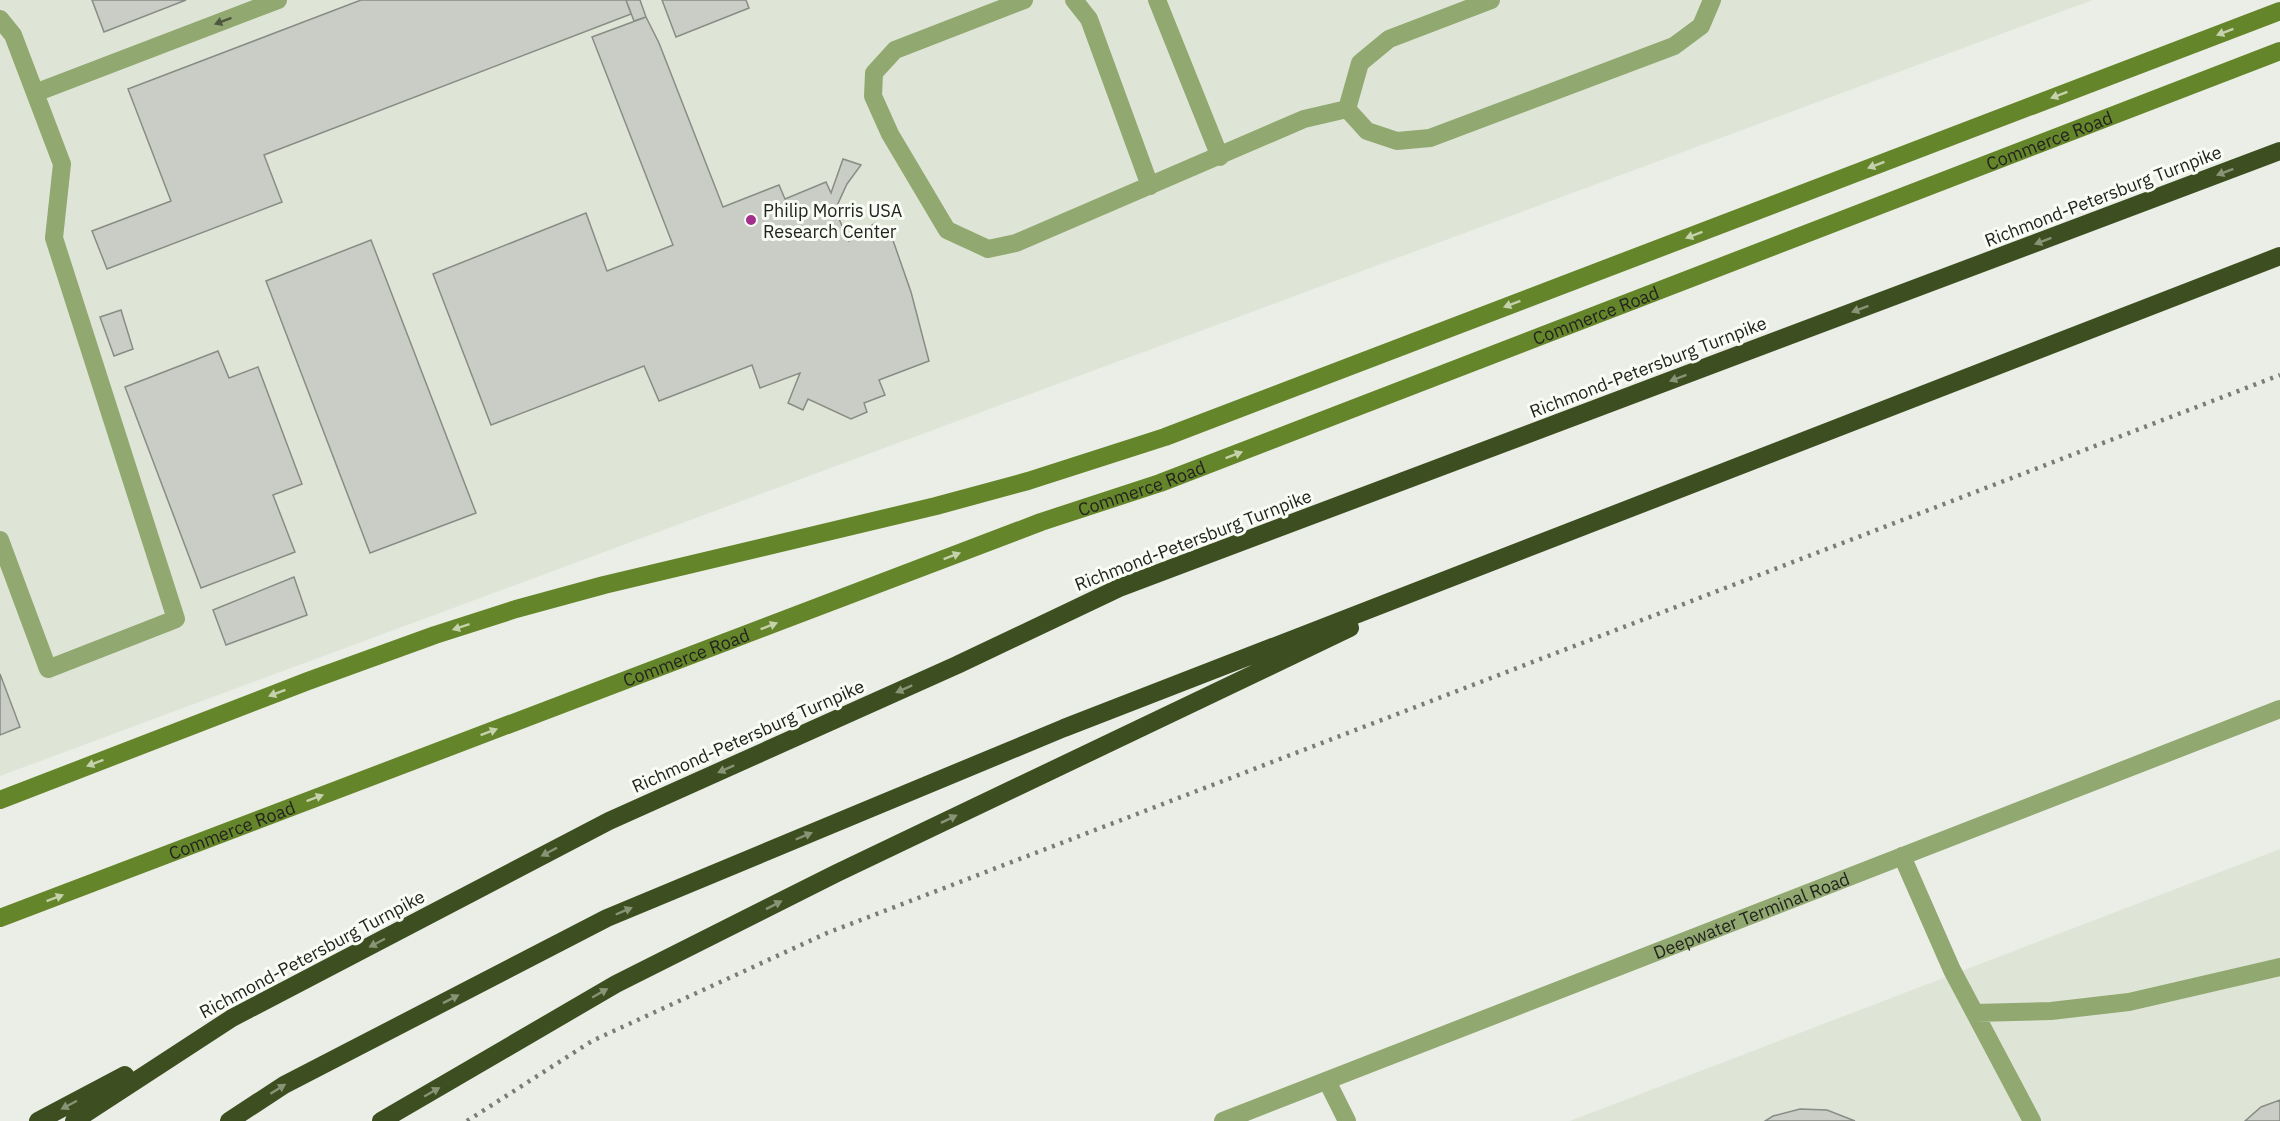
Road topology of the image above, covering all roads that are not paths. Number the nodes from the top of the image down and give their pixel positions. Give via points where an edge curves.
1 (278, 0) edge
2 (1024, 0) edge
3 (1074, 0) edge
4 (1158, 0) edge
5 (1491, 0) edge
6 (1712, 0) edge
7 (2280, 11) edge
8 (0, 19) edge
9 (2280, 51) edge
10 (35, 93) junction
11 (1347, 109) junction
12 (2280, 151) edge
13 (1220, 157) junction
14 (1150, 186) junction
15 (2280, 256) edge
16 (0, 540) edge
17 (1483, 564) junction
18 (2280, 709) edge
19 (0, 800) edge
20 (1902, 856) junction
21 (0, 918) edge
22 (2280, 967) edge
23 (1975, 1013) junction
24 (232, 1018) junction
25 (1327, 1081) junction
26 (38, 1121) edge
27 (74, 1121) edge
28 (229, 1121) edge
29 (381, 1121) edge
30 (1224, 1121) edge
31 (1347, 1121) edge
32 (2032, 1121) edge

1 -> 10 street
2 - 14 street via 895,50 874,73 873,96 890,134 947,230 988,249 1016,243
3 - 14 street via 1089,19
4 - 13 street
5 - 11 street via 1389,39 1360,63
6 - 11 street via 1701,26 1674,46 1431,138 1397,141 1367,131
7 -> 19 main road via 1165,437 936,506 506,612 319,677
8 - 10 street via 13,35
21 -> 9 main road, Commerce Road via 1041,522 1160,483
10 - 16 street via 62,164 54,238 176,619 48,669
11 - 13 street via 1304,119
12 -> 24 highway, Richmond-Petersburg Turnpike via 1119,588 609,821
13 - 14 street
15 - 17 highway
28 -> 17 highway via 284,1086 608,918 1064,728
29 -> 17 highway via 616,984 837,873
18 - 20 street, Deepwater Terminal Road
20 - 23 street
20 - 25 street, Deepwater Terminal Road
22 - 23 street via 2130,1002 2051,1011
23 - 32 street
24 -> 26 highway
24 - 27 highway, Richmond-Petersburg Turnpike
25 - 30 street, Deepwater Terminal Road
25 - 31 street

